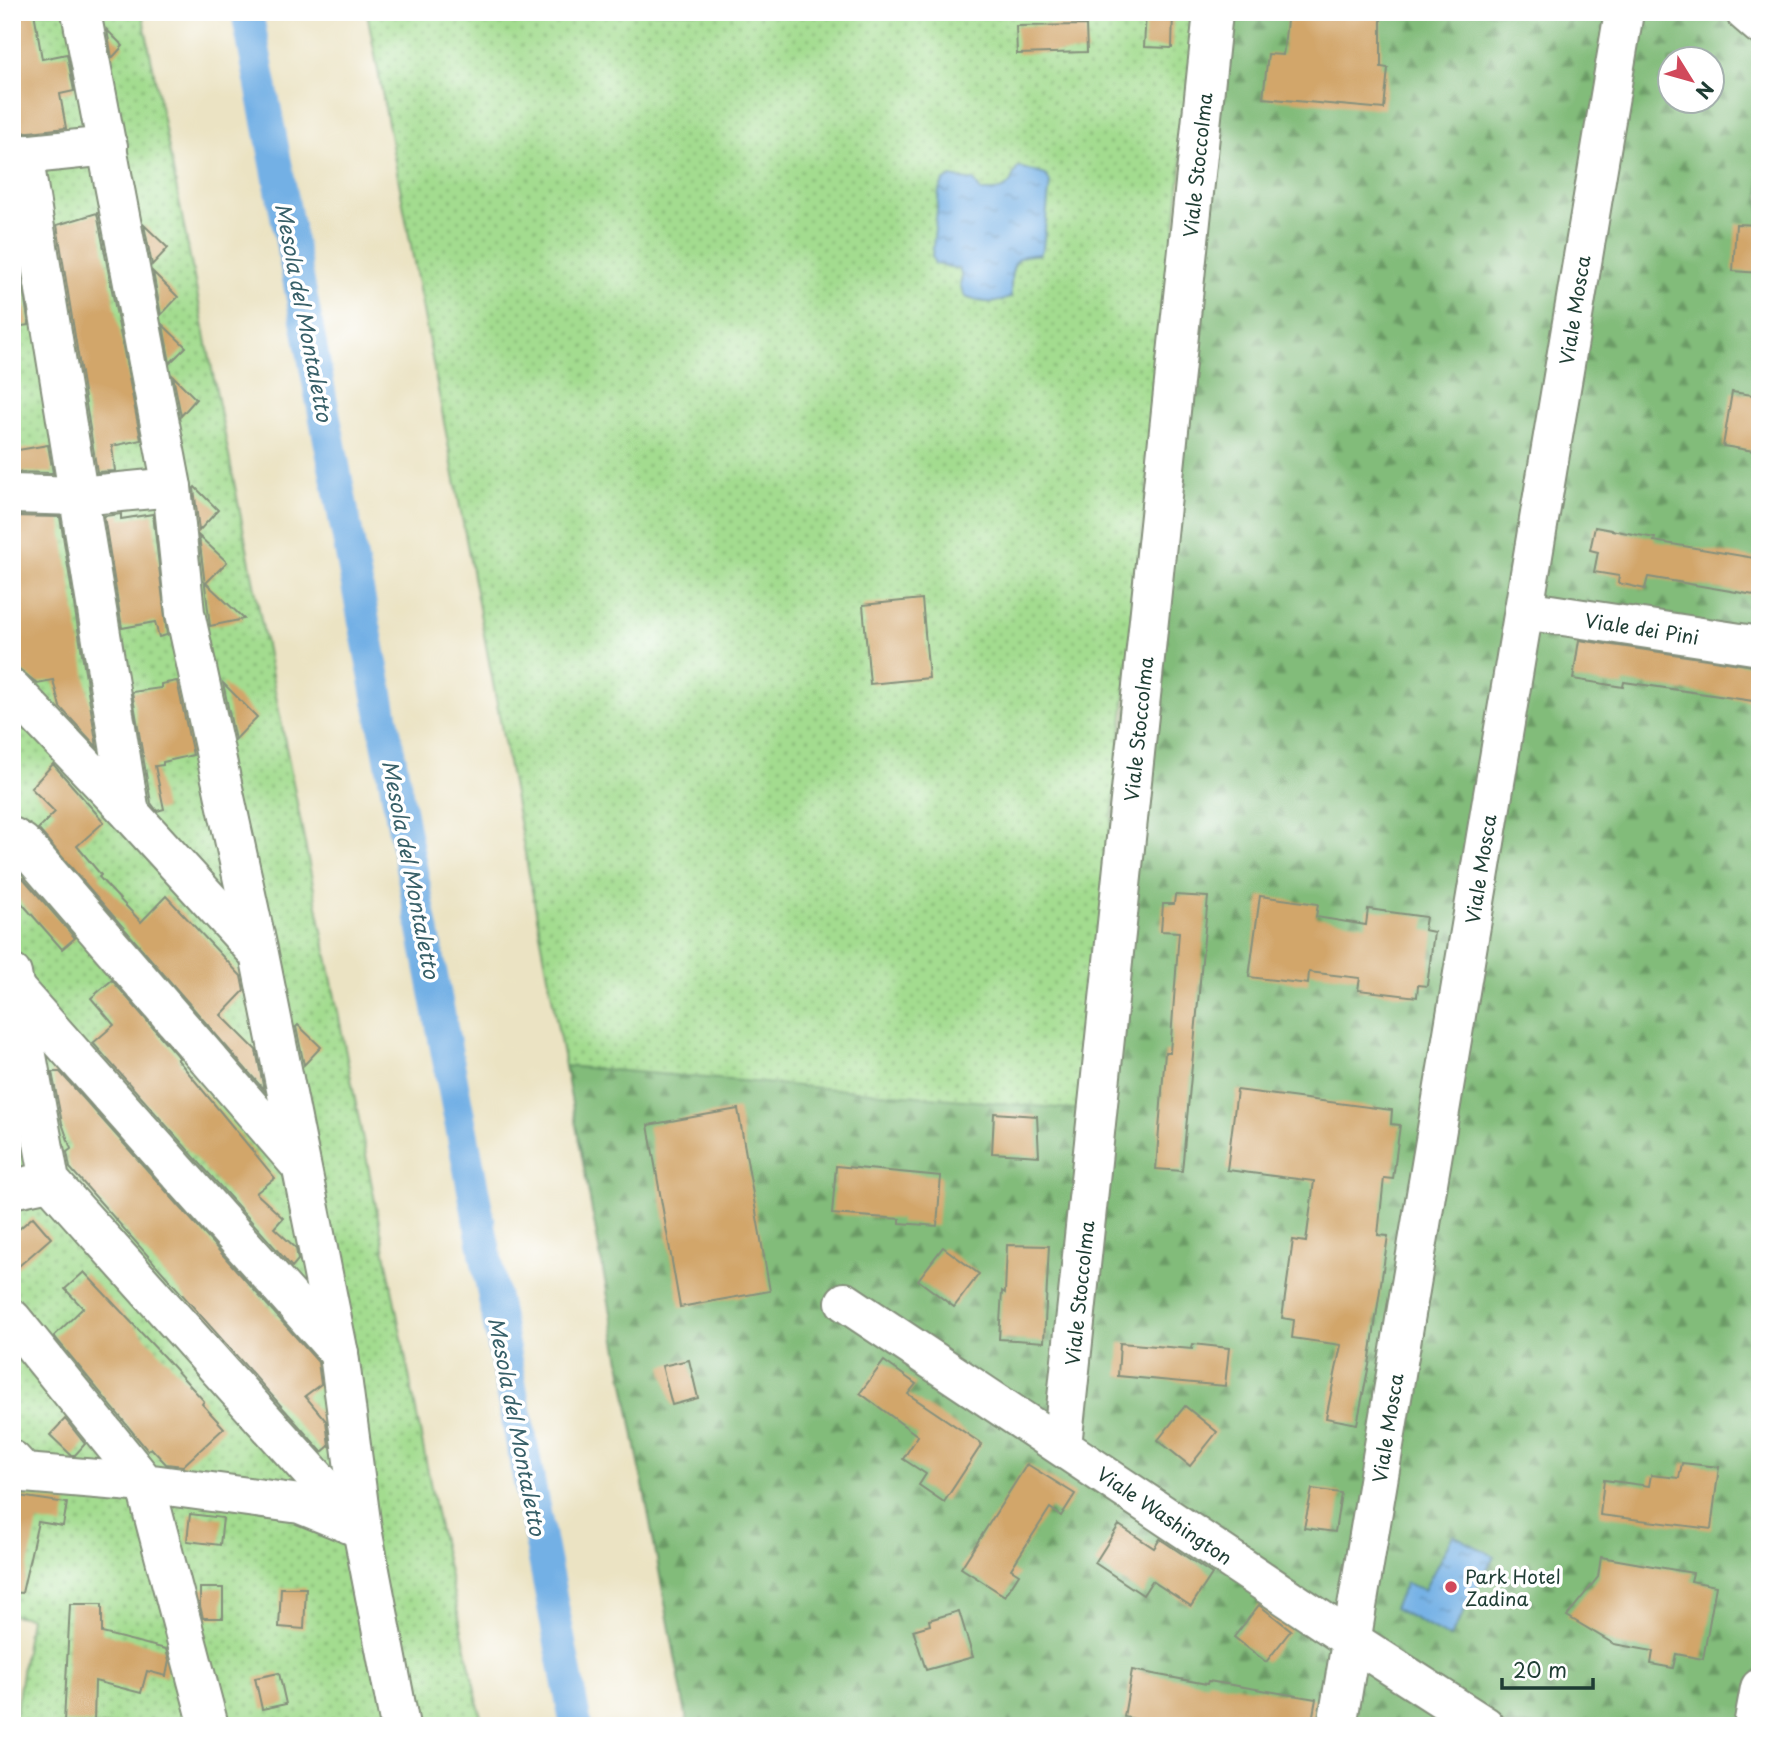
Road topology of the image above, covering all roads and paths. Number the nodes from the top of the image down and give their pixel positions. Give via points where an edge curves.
1 (81, 12) edge
2 (1213, 12) edge
3 (1624, 12) edge
4 (1745, 12) edge
5 (1760, 25) edge
6 (108, 145) junction
7 (18, 155) edge
8 (172, 487) junction
9 (12, 494) edge
10 (79, 496) junction
11 (1524, 610) junction
12 (1760, 646) edge
13 (12, 689) edge
14 (130, 813) junction
15 (12, 837) edge
16 (259, 954) junction
17 (14, 981) edge
18 (302, 1167) junction
19 (50, 1181) junction
20 (12, 1189) edge
21 (845, 1302) dead end
22 (12, 1320) edge
23 (340, 1354) junction
24 (1062, 1446) junction
25 (16, 1468) edge
26 (145, 1483) junction
27 (362, 1529) junction
28 (1352, 1640) junction
29 (1760, 1688) edge
30 (209, 1726) edge
31 (400, 1726) edge
32 (1337, 1726) edge
33 (1485, 1726) edge
34 (1753, 1726) edge

1 - 6 street
2 - 24 street, Viale Stoccolma
3 - 11 street, Viale Mosca
4 - 5 street
6 - 7 street
6 - 8 street
7 - 10 street
8 - 10 street
8 - 16 street via 185,612
9 - 10 street
10 - 14 street
11 - 12 street, Viale dei Pini
11 - 28 street, Viale Mosca
13 - 14 street
14 - 16 street
15 - 18 street
16 - 18 street
17 - 19 street
17 - 23 street
18 - 23 street
19 - 20 street
19 - 27 street
21 - 24 street, Viale Washington
22 - 26 street
23 - 27 street
24 - 28 street, Viale Washington
25 - 26 street
26 - 27 street via 300,1504
26 - 30 street
27 - 31 street
28 - 32 street, Viale Mosca
28 - 33 street, Viale Washington
29 - 34 street

